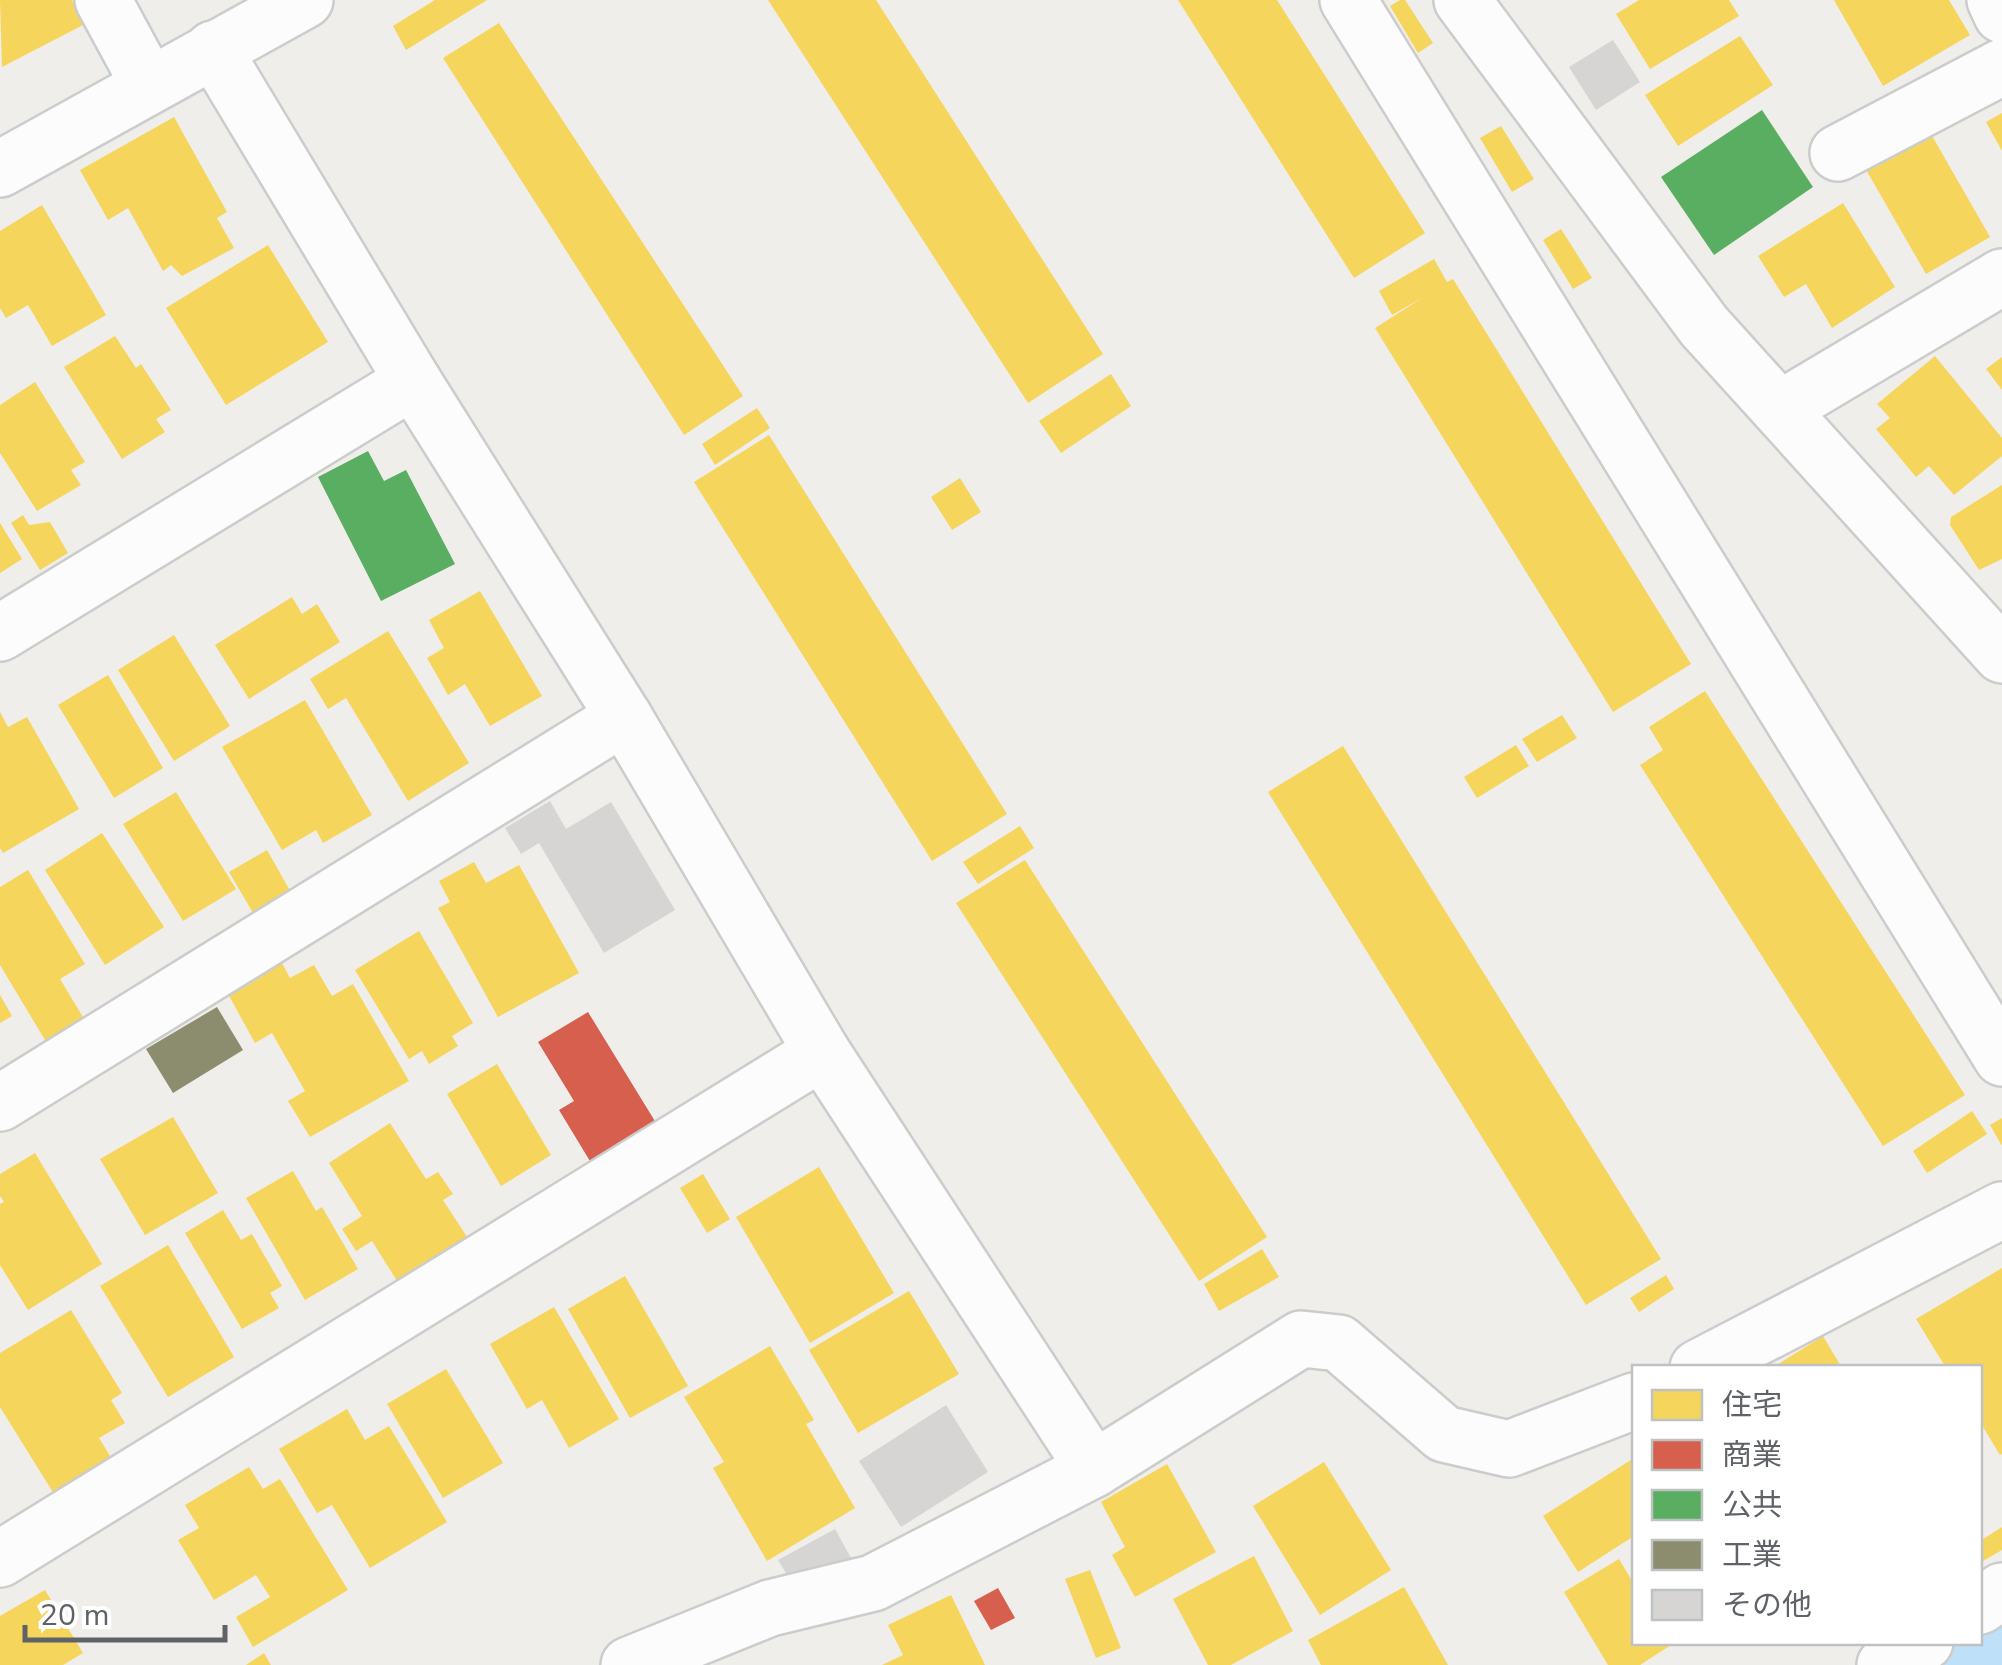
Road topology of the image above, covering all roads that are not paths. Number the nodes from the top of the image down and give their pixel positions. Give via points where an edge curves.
1 (103, 0) edge
2 (305, 0) edge
3 (1348, 0) edge
4 (1462, 0) edge
5 (1995, 0) edge
6 (2002, 16) edge
7 (213, 49) junction
8 (2002, 67) edge
9 (148, 85) junction
10 (1838, 153) dead end
11 (0, 169) edge
12 (2002, 277) edge
13 (413, 381) junction
14 (1780, 408) junction
15 (0, 633) edge
16 (2001, 649) edge
17 (624, 716) junction
18 (822, 1052) junction
19 (2002, 1058) edge
20 (0, 1103) edge
21 (2002, 1210) edge
22 (1704, 1365) edge
23 (1632, 1402) edge
24 (1094, 1469) junction
25 (0, 1559) edge
26 (1920, 1645) edge
27 (629, 1665) edge
28 (1885, 1665) edge

1 - 9 street
2 - 7 street
3 - 19 street
4 - 14 street via 1704,326
5 - 6 street
7 - 9 street
7 - 13 street
8 - 10 street
9 - 11 street
12 - 14 street
13 - 15 street
13 - 17 street
14 - 16 street
17 - 18 street
17 - 20 street
18 - 24 street
18 - 25 street
21 - 22 street
23 - 24 street via 1509,1449 1444,1434 1339,1343 1301,1339
24 - 27 street via 874,1583 770,1608
26 - 28 street

